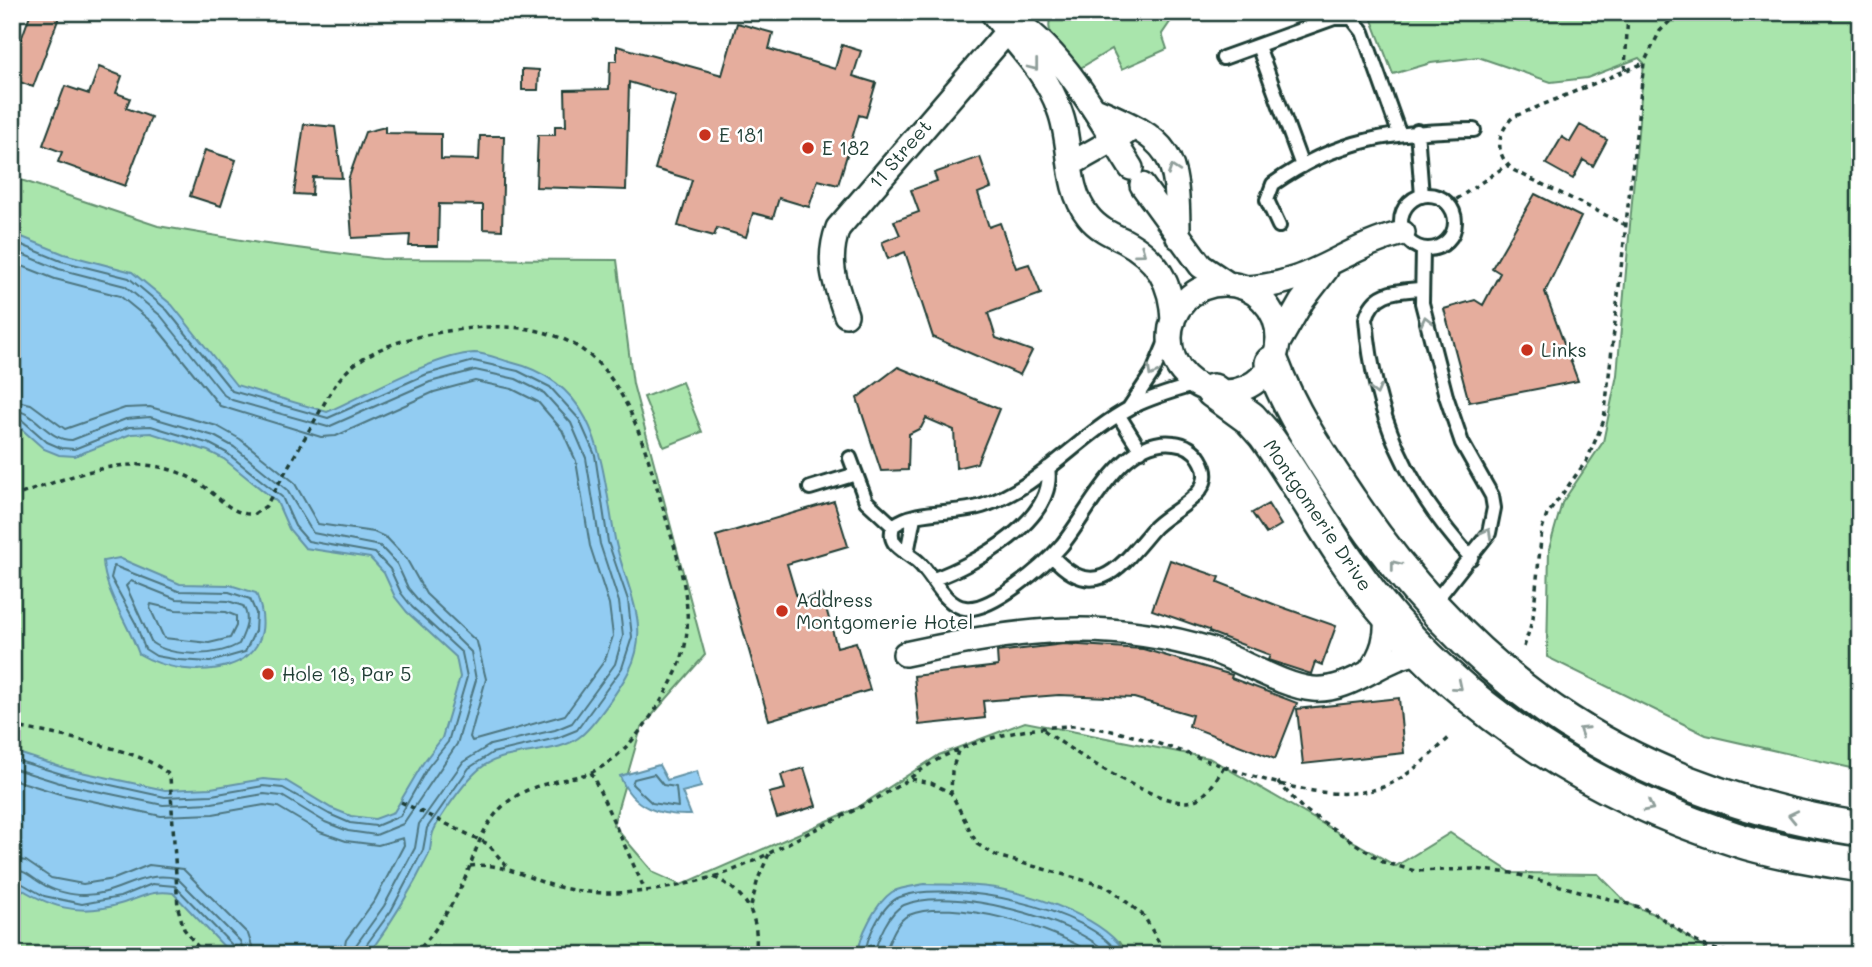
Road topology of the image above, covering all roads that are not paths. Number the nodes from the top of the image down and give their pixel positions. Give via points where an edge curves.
1 (992, 12) edge
2 (1012, 19) edge
3 (1258, 46) junction
4 (1223, 58) dead end
5 (1093, 108) junction
6 (1138, 127) junction
7 (1474, 130) dead end
8 (1418, 131) junction
9 (1399, 133) junction
10 (1113, 140) junction
11 (1070, 164) junction
12 (1301, 166) junction
13 (1422, 196) junction
14 (1279, 226) dead end
15 (1402, 233) junction
16 (1178, 237) junction
17 (1423, 249) junction
18 (1332, 263) junction
19 (1237, 286) junction
20 (1421, 289) junction
21 (846, 315) dead end
22 (1171, 327) junction
23 (1275, 353) junction
24 (1204, 387) junction
25 (1123, 413) junction
26 (1141, 451) junction
27 (850, 458) dead end
28 (1048, 468) junction
29 (856, 474) junction
30 (810, 488) dead end
31 (914, 517) junction
32 (893, 526) junction
33 (907, 553) junction
34 (1052, 556) junction
35 (1471, 558) junction
36 (934, 579) junction
37 (1430, 607) junction
38 (1386, 613) junction
39 (1422, 652) junction
40 (905, 654) dead end
41 (1369, 672) junction
42 (1860, 829) edge
43 (1860, 865) edge

1 - 2 street
2 - 5 street via 1053,57
2 -> 11 street via 1051,89 1065,125
2 - 21 street, 11 Street via 838,228 830,265
3 - 4 lane
3 - 9 lane via 1334,18 1352,18 1363,32
3 - 12 lane
5 - 6 street
5 - 10 street
6 - 10 street
16 -> 6 street via 1177,180 1172,163 1158,142
7 - 8 lane
8 - 9 lane
8 - 13 lane
9 - 12 lane via 1332,151
10 - 11 street
10 - 16 street
11 -> 22 street via 1077,200 1089,218 1105,232 1142,250 1167,282
12 - 14 lane via 1268,191 1269,208
13 - 15 lane via 1406,206
13 - 17 lane via 1448,205 1455,223 1439,247
15 - 17 lane
15 - 18 street via 1367,243
16 - 19 street via 1201,266
17 - 20 lane
18 - 19 street via 1291,282
18 - 23 street via 1302,301
19 - 22 street via 1210,286 1194,293 1181,305
19 - 23 street via 1260,297 1271,310 1277,326
35 -> 20 lane via 1489,533 1492,496 1453,420
20 -> 35 lane via 1383,294 1368,309 1373,374 1384,418 1411,479
22 - 24 street via 1175,362
22 -> 25 lane via 1153,372
23 - 24 street via 1262,377 1247,387 1230,392
37 -> 23 street, Montgomerie Drive via 1383,550 1307,436 1287,401
24 - 25 lane
24 - 38 street, Montgomerie Drive via 1250,418 1265,435 1350,567
25 - 26 lane
25 - 28 lane
26 - 34 lane via 1109,478
26 - 34 lane via 1169,442 1192,450 1205,471 1197,495 1162,519 1121,565 1099,577 1076,576
27 - 29 lane
28 - 31 lane via 980,507
28 - 36 lane via 1043,499 1013,533 977,561
29 - 30 lane
29 - 32 lane via 866,502
31 - 32 lane
31 - 33 lane
32 - 33 lane via 893,542
33 - 36 lane
34 - 36 lane via 1020,583 975,608 955,605
35 - 37 lane
42 -> 37 street, Montgomerie Drive via 1747,806 1677,780 1609,747 1505,677
38 - 39 street, Montgomerie Drive
38 - 41 street via 1382,650
39 - 41 street via 1399,656
39 -> 43 street, Montgomerie Drive via 1523,737 1591,779 1662,814 1738,840
40 - 41 street via 992,635 1080,629 1167,638 1209,649 1310,689 1331,689

